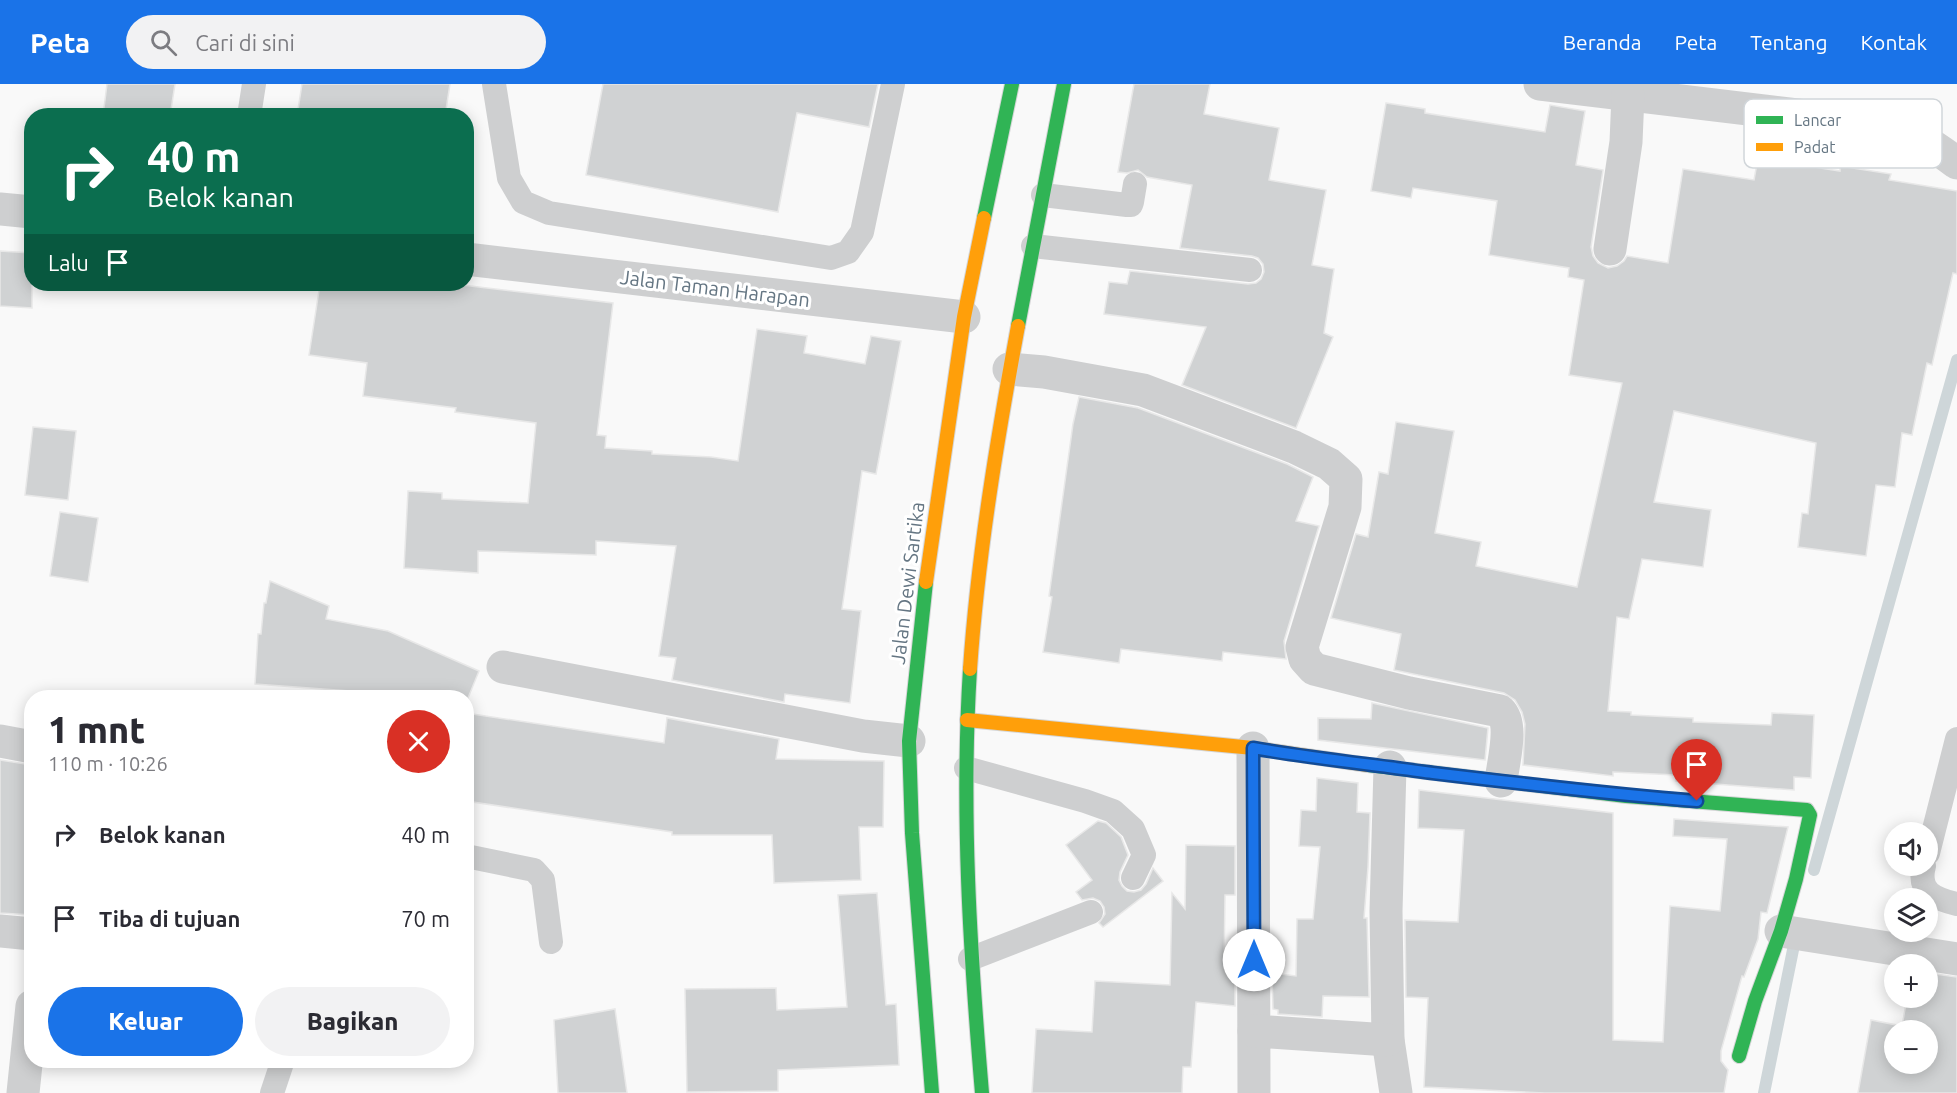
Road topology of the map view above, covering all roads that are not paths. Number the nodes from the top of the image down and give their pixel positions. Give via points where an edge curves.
1 (254, 84) edge
2 (494, 84) edge
3 (893, 84) edge
4 (1012, 84) edge
5 (1064, 84) edge
6 (1540, 84) edge
7 (1628, 95) junction
8 (250, 108) edge
9 (1744, 109) edge
10 (1942, 153) edge
11 (1957, 163) edge
12 (1135, 184) dead end
13 (1043, 195) junction
14 (0, 209) edge
15 (24, 211) edge
16 (1033, 246) junction
17 (1610, 249) dead end
18 (474, 260) edge
19 (1250, 270) dead end
20 (964, 317) junction
21 (1009, 369) junction
22 (503, 667) dead end
23 (967, 720) junction
24 (1957, 739) edge
25 (0, 741) edge
26 (909, 741) junction
27 (24, 746) edge
28 (1253, 748) junction
29 (1389, 767) junction
30 (966, 768) junction
31 (1501, 781) junction
32 (1936, 822) edge
33 (474, 858) edge
34 (1923, 876) edge
35 (1132, 878) dead end
36 (1957, 904) edge
37 (1091, 912) dead end
38 (0, 931) edge
39 (24, 933) edge
40 (1792, 933) junction
41 (551, 942) dead end
42 (970, 959) junction
43 (1957, 959) edge
44 (1254, 1031) junction
45 (1388, 1040) junction
46 (1739, 1056) dead end
47 (26, 1068) edge
48 (280, 1068) edge
49 (23, 1093) edge
50 (272, 1093) edge
51 (932, 1093) edge
52 (982, 1093) edge
53 (1254, 1093) edge
54 (1396, 1093) edge

1 - 8 lane
2 - 3 lane via 509,178 523,202 549,213 831,258 848,252 862,232
4 - 20 main road, Jalan Dewi Sartika
5 - 13 main road
6 - 7 street
7 - 9 street
7 - 17 street via 1626,142
10 - 11 street
12 - 13 lane via 1131,205
13 - 16 main road
14 - 15 street
16 - 19 lane
16 - 21 main road
18 - 20 street, Jalan Taman Harapan
20 - 26 main road, Jalan Dewi Sartika via 930,543
21 - 23 main road via 982,549
21 - 31 street via 1143,390 1294,447 1329,464 1346,478 1346,507 1302,647 1305,659 1314,669 1500,711 1508,725
22 - 26 street via 863,736
23 - 28 main road
23 - 30 main road
24 - 32 lane
25 - 27 street
26 - 51 main road, Jalan Dewi Sartika via 912,833
28 - 29 main road
28 - 44 street
29 - 31 main road
29 - 45 street
30 - 35 lane via 1113,811 1133,829 1144,855
30 - 42 main road
31 - 40 main road via 1626,796 1807,810 1810,815 1796,879
33 - 41 lane via 534,870 543,880
34 - 36 lane via 1926,890 1936,898
37 - 42 lane
38 - 39 street
40 - 43 street
40 - 46 main road via 1755,1001
42 - 52 main road
44 - 45 street
44 - 53 street
45 - 54 street
47 - 49 street
48 - 50 lane

